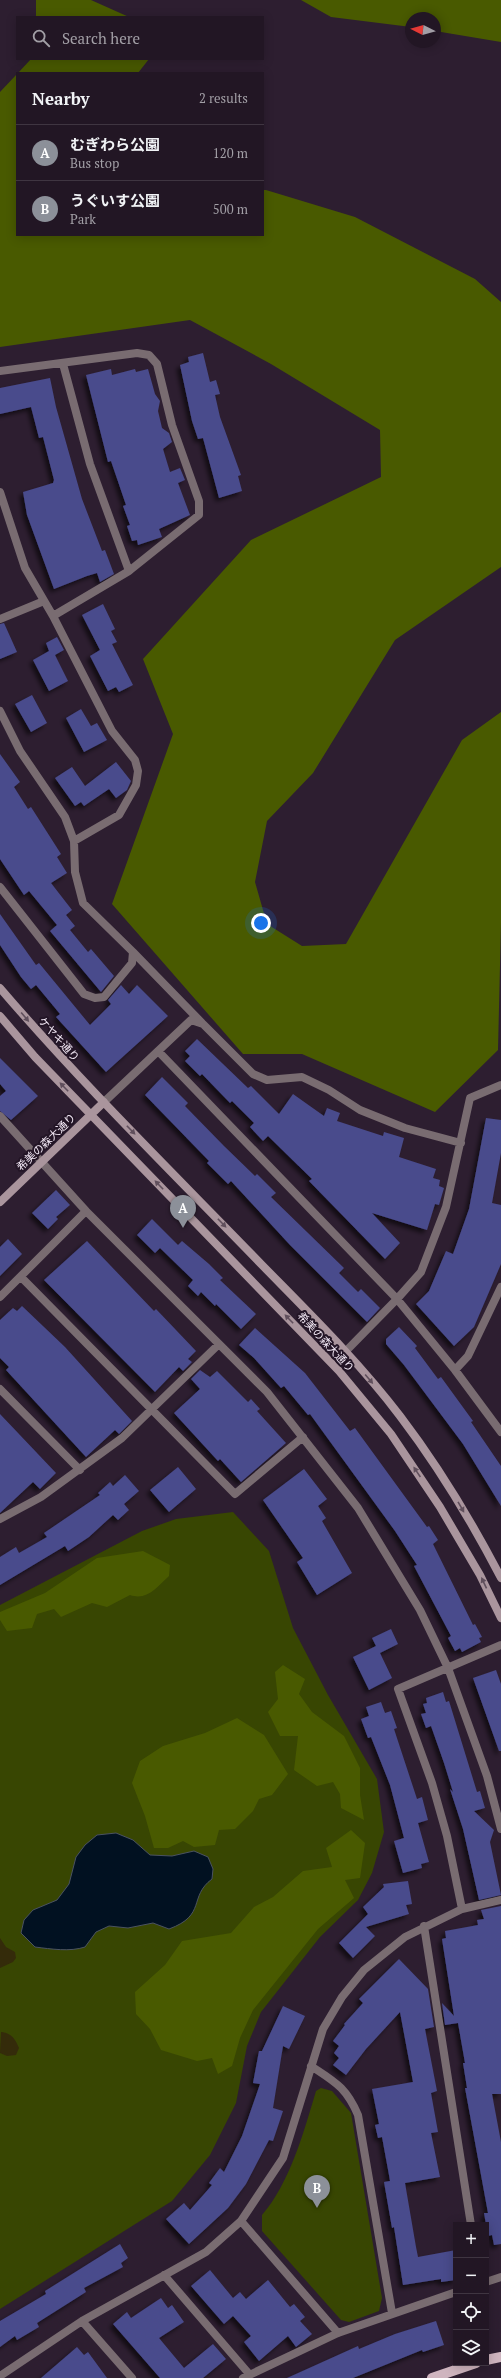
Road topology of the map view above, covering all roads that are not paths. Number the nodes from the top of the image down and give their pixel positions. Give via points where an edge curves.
1 (63, 364) junction
2 (0, 371) edge
3 (0, 492) edge
4 (129, 571) junction
5 (44, 601) junction
6 (53, 616) junction
7 (0, 619) edge
8 (0, 711) edge
9 (74, 841) junction
10 (0, 887) edge
11 (133, 952) junction
12 (0, 988) edge
13 (0, 1016) edge
14 (203, 1024) junction
15 (158, 1051) junction
16 (501, 1085) edge
17 (104, 1102) junction
18 (91, 1115) junction
19 (0, 1116) edge
20 (461, 1143) junction
21 (41, 1162) junction
22 (0, 1202) edge
23 (86, 1211) junction
24 (21, 1277) junction
25 (501, 1287) edge
26 (0, 1297) edge
27 (397, 1299) junction
28 (218, 1345) junction
29 (346, 1351) junction
30 (455, 1370) junction
31 (0, 1389) edge
32 (151, 1411) junction
33 (501, 1432) edge
34 (303, 1437) junction
35 (80, 1470) junction
36 (0, 1519) edge
37 (501, 1578) edge
38 (501, 1618) edge
39 (501, 1645) edge
40 (448, 1668) junction
41 (501, 1829) edge
42 (501, 1900) edge
43 (462, 1909) junction
44 (424, 1926) junction
45 (311, 2066) junction
46 (241, 2221) junction
47 (471, 2222) edge
48 (164, 2275) junction
49 (501, 2277) edge
50 (489, 2281) edge
51 (453, 2293) edge
52 (392, 2313) junction
53 (82, 2321) junction
54 (338, 2333) junction
55 (501, 2357) edge
56 (489, 2359) edge
57 (467, 2366) edge
58 (4, 2376) edge
59 (246, 2376) edge
60 (132, 2378) edge
61 (432, 2378) edge

1 - 2 street
1 - 4 street via 90,464
1 - 4 street via 137,353 149,355 157,364 172,425 198,501 198,515
3 - 5 street via 25,568
4 - 6 street
5 - 6 street
5 - 7 street
6 - 9 street via 97,704 112,731 135,760 138,771 136,785 119,815
8 - 9 street via 20,750 66,817
9 - 11 street via 75,872 83,903
10 - 11 street via 84,994 95,998 104,997 132,963
11 - 14 street
12 -> 17 street, ケヤキ通り via 50,1046
18 -> 13 street
14 - 15 street via 191,1020
14 - 20 street via 253,1074 267,1080 302,1077 366,1112 405,1128
15 - 17 street
15 - 27 street
16 - 20 street via 470,1098
17 - 18 street, 希美の森大通り
17 -> 29 street, 希美の森大通り
18 - 21 street, 希美の森大通り
38 -> 18 street, 希美の森大通り via 480,1575 444,1514 390,1434 339,1371
19 - 21 street
20 - 27 street via 446,1207 420,1272
21 - 22 street, 希美の森大通り
21 - 23 street
23 - 24 street
23 - 28 street
24 - 26 street
24 - 32 street
25 - 30 street via 468,1356
27 - 29 street
27 - 30 street
28 - 32 street
28 - 34 street via 267,1392
29 -> 37 street, 希美の森大通り via 400,1416 434,1465
30 - 33 street
31 - 35 street
32 - 34 street via 235,1494
32 - 35 street via 122,1438
34 - 40 street via 358,1508 386,1550 420,1610
35 - 36 street via 41,1497
39 - 40 street
40 - 41 street via 487,1776
40 - 43 street via 398,1689 434,1790 447,1836
42 - 43 street
43 - 44 street
44 - 45 street via 386,1951 364,1970 342,1997 323,2029
44 - 47 street
45 - 46 street via 283,2158
45 - 52 street via 339,2085 351,2097 358,2115
46 - 48 street via 206,2252
46 - 54 street
48 - 53 street
48 - 59 street
49 - 50 street
51 - 52 street
52 - 54 street
53 - 58 street
53 - 60 street
54 - 59 street
55 - 56 main road
57 - 61 main road

